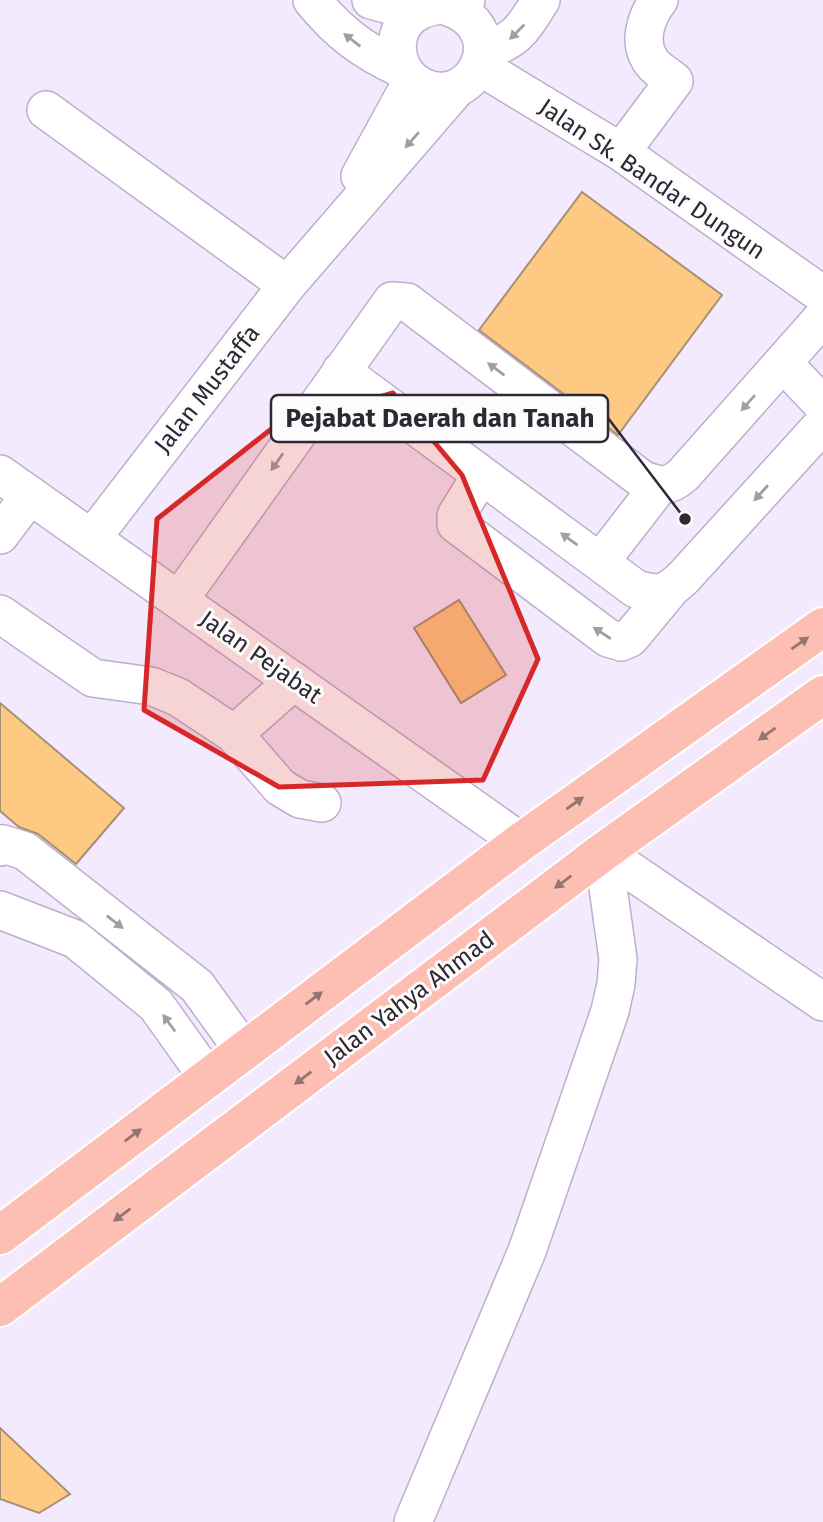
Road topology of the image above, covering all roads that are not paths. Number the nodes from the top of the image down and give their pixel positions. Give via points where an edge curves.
1 (312, 0) edge
2 (371, 0) edge
3 (541, 0) edge
4 (659, 0) edge
5 (443, 6) edge
6 (473, 69) junction
7 (407, 75) junction
8 (46, 110) dead end
9 (621, 152) junction
10 (324, 242) junction
11 (288, 285) junction
12 (823, 295) edge
13 (823, 317) edge
14 (783, 363) junction
15 (341, 371) junction
16 (823, 405) edge
17 (823, 424) edge
18 (0, 474) edge
19 (481, 475) junction
20 (659, 486) junction
21 (30, 495) junction
22 (0, 535) edge
23 (92, 538) junction
24 (600, 562) junction
25 (669, 591) junction
26 (179, 600) junction
27 (0, 614) edge
28 (823, 627) edge
29 (294, 681) junction
30 (823, 695) edge
31 (234, 734) junction
32 (322, 803) dead end
33 (521, 842) junction
34 (0, 848) edge
35 (603, 852) junction
36 (82, 896) junction
37 (0, 910) edge
38 (57, 932) junction
39 (823, 1002) edge
40 (244, 1051) junction
41 (208, 1078) junction
42 (0, 1235) edge
43 (0, 1307) edge
44 (412, 1522) edge

7 -> 1 street via 347,37
2 - 5 street
3 -> 6 street, Jalan Mustaffa via 524,27
4 - 9 street via 643,32 649,58 674,81
5 - 6 street via 461,11 481,36
5 - 7 street via 404,23 397,53
6 - 7 street via 441,92 425,89
6 - 9 street, Jalan Sk. Bandar Dungun
6 -> 10 street, Jalan Mustaffa
7 - 10 street, Jalan Mustaffa
8 - 11 street
9 - 12 street, Jalan Sk. Bandar Dungun
10 - 11 street, Jalan Mustaffa
11 - 23 street, Jalan Mustaffa
13 - 14 street
14 - 16 street
14 -> 20 street via 684,475 674,484
15 - 19 street
20 -> 15 street via 643,480 407,302 392,300
15 -> 26 street
17 -> 25 street
18 - 21 street, Jalan Pejabat
24 -> 19 street
25 -> 19 street via 630,638 621,642 608,638 456,524 456,516
20 - 24 street
21 - 22 street
21 - 23 street, Jalan Pejabat
23 - 26 street, Jalan Pejabat
24 - 25 street via 636,589 652,594
26 - 29 street, Jalan Pejabat
27 - 31 street via 93,678 151,686 178,697
33 -> 28 main road
29 - 31 street
29 - 33 street, Jalan Pejabat
30 -> 35 main road, Jalan Yahya Ahmad
31 - 32 street via 280,787 300,799
40 -> 33 main road
34 - 36 street via 3,844 24,851
35 - 39 street
35 -> 43 main road, Jalan Yahya Ahmad
35 - 44 street via 618,959 610,1011 527,1251
36 - 38 street
36 -> 40 street via 197,986
37 - 38 street
41 -> 38 street via 156,1005 75,939
40 - 41 main road
42 -> 41 main road

